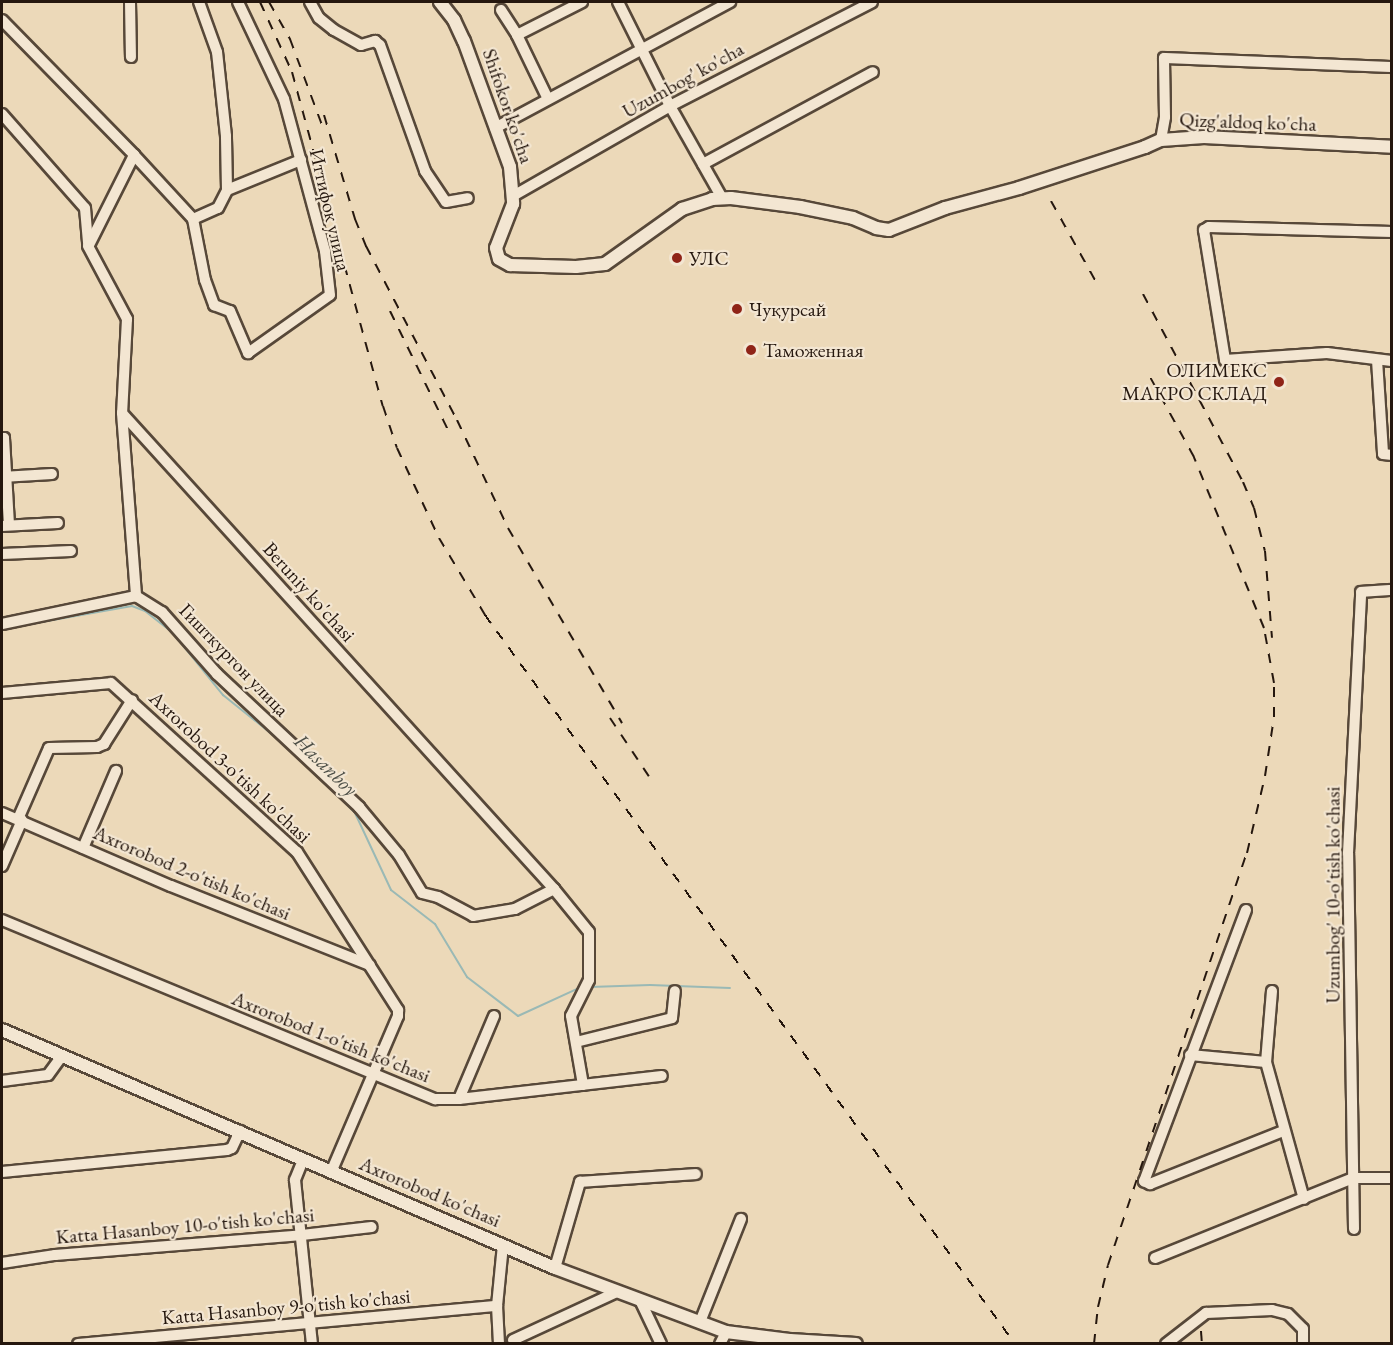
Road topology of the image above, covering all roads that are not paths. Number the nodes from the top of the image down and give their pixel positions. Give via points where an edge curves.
1 (130, 2) edge
2 (200, 2) edge
3 (238, 2) edge
4 (309, 2) edge
5 (440, 2) edge
6 (554, 2) edge
7 (582, 2) edge
8 (618, 2) edge
9 (730, 2) edge
10 (872, 2) edge
11 (501, 10) dead end
12 (560, 12) junction
13 (2, 20) edge
14 (517, 36) junction
15 (642, 48) junction
16 (131, 57) dead end
17 (1392, 67) edge
18 (873, 72) dead end
19 (548, 99) junction
20 (670, 106) junction
21 (2, 114) edge
22 (495, 128) junction
23 (1161, 140) junction
24 (1392, 147) edge
25 (134, 155) junction
26 (301, 160) junction
27 (703, 164) junction
28 (227, 190) junction
29 (513, 196) junction
30 (468, 198) dead end
31 (722, 198) junction
32 (193, 219) junction
33 (1392, 232) edge
34 (88, 246) junction
35 (1377, 360) junction
36 (1392, 361) edge
37 (122, 412) junction
38 (2, 438) edge
39 (1392, 455) edge
40 (52, 474) dead end
41 (4, 477) edge
42 (58, 523) dead end
43 (5, 526) edge
44 (71, 551) dead end
45 (2, 554) edge
46 (1392, 590) edge
47 (136, 596) junction
48 (2, 624) edge
49 (2, 693) edge
50 (132, 700) junction
51 (116, 771) dead end
52 (2, 813) edge
53 (20, 820) junction
54 (83, 848) junction
55 (2, 866) edge
56 (554, 889) junction
57 (1246, 909) dead end
58 (2, 920) edge
59 (370, 965) junction
60 (675, 991) dead end
61 (1272, 991) dead end
62 (494, 1016) dead end
63 (2, 1030) edge
64 (576, 1042) junction
65 (1190, 1055) junction
66 (62, 1056) junction
67 (1266, 1062) junction
68 (372, 1074) junction
69 (663, 1076) dead end
70 (2, 1081) edge
71 (583, 1086) junction
72 (459, 1099) junction
73 (240, 1131) junction
74 (1283, 1131) junction
75 (303, 1160) junction
76 (2, 1172) edge
77 (331, 1172) junction
78 (696, 1174) dead end
79 (1353, 1178) junction
80 (1392, 1178) edge
81 (1304, 1199) junction
82 (741, 1219) dead end
83 (372, 1227) dead end
84 (1354, 1229) dead end
85 (302, 1235) junction
86 (503, 1245) junction
87 (1155, 1258) dead end
88 (2, 1263) edge
89 (555, 1268) junction
90 (618, 1292) junction
91 (640, 1300) junction
92 (497, 1306) junction
93 (699, 1322) junction
94 (310, 1325) junction
95 (723, 1338) edge
96 (513, 1340) dead end
97 (78, 1344) edge
98 (312, 1344) edge
99 (499, 1344) edge
100 (661, 1344) edge
101 (856, 1344) edge
102 (1166, 1344) edge
103 (1303, 1344) edge

1 - 16 street
2 - 28 street via 217,52
3 - 26 street, Иттифок улица via 284,99
4 - 30 street via 319,18 334,30 361,45 375,41 380,45 425,171 446,202
5 - 22 street, Shifokor ko'cha via 464,41
6 - 12 street
7 - 12 street
8 - 15 street
9 - 15 street
10 - 20 street, Uzumbog' ko'cha
11 - 14 street
12 - 14 street
13 - 25 street
14 - 19 street
15 - 19 street
15 - 20 street
17 - 23 street via 1164,58 1165,117
18 - 27 street
19 - 22 street
20 - 27 street
20 - 29 street, Uzumbog' ko'cha
21 - 34 street via 85,208
22 - 29 street, Shifokor ko'cha via 509,161
23 - 24 street, Qizg'aldoq ko'cha via 1204,137
23 - 31 street, Qizg'aldoq ko'cha via 945,208 889,230 800,207
25 - 32 street
25 - 34 street
26 - 28 street
26 - 32 street, Иттифок улица via 325,251 330,295 248,353 230,311 214,305
27 - 31 street
28 - 32 street via 218,208
29 - 31 street, Shifokor ko'cha via 496,254 500,261 595,266 615,258 687,207
33 - 35 street via 1205,229 1223,357 1229,361 1327,353
34 - 37 street via 127,319
35 - 36 street
35 - 39 street via 1383,454
37 - 47 street
37 - 56 street, Beruniy ko'chasi
38 - 41 street
40 - 41 street
41 - 43 street
42 - 43 street
44 - 45 street
46 - 79 street, Uzumbog' 10-o'tish ko'chasi via 1361,592 1348,853
47 - 48 street
47 - 56 street, Гишткургон улица via 162,612 217,674 358,807 399,855 423,892 473,916 515,909
49 - 50 street, Axrorobod 3-o'tish ko'chasi via 111,683
50 - 53 street via 104,744 49,748
50 - 59 street, Axrorobod 3-o'tish ko'chasi via 297,852
51 - 54 street
52 - 53 street, Axrorobod 2-o'tish ko'chasi
53 - 54 street, Axrorobod 2-o'tish ko'chasi
53 - 55 street
54 - 59 street, Axrorobod 2-o'tish ko'chasi
56 - 64 street, Beruniy ko'chasi via 589,932 588,980 572,1016
57 - 65 street
58 - 68 street, Axrorobod 1-o'tish ko'chasi
59 - 68 street, Axrorobod 3-o'tish ko'chasi via 396,1002 399,1016
60 - 64 street via 672,1018
61 - 67 street
62 - 72 street
63 - 66 street, Axrorobod ko'chasi
64 - 71 street, Beruniy ko'chasi
65 - 67 street
65 - 74 street via 1145,1183
66 - 70 street via 48,1076
66 - 73 street, Axrorobod ko'chasi
67 - 74 street
68 - 72 street, Axrorobod 1-o'tish ko'chasi via 435,1099
68 - 77 street, Axrorobod 3-o'tish ko'chasi
69 - 71 street, Axrorobod 1-o'tish ko'chasi
71 - 72 street, Axrorobod 1-o'tish ko'chasi
73 - 75 street, Axrorobod ko'chasi
73 - 76 street via 232,1148 226,1150
74 - 81 street
75 - 77 street, Axrorobod ko'chasi
75 - 85 street via 295,1180
77 - 86 street, Axrorobod ko'chasi
78 - 89 street via 580,1182
79 - 80 street
79 - 81 street
79 - 84 street, Uzumbog' 10-o'tish ko'chasi
81 - 87 street
82 - 93 street
83 - 85 street, Katta Hasanboy 10-o'tish ko'chasi
85 - 88 street, Katta Hasanboy 10-o'tish ko'chasi
85 - 94 street
86 - 89 street, Axrorobod ko'chasi
86 - 92 street
89 - 90 street, Axrorobod ko'chasi
90 - 91 street, Axrorobod ko'chasi
90 - 96 street
91 - 93 street, Axrorobod ko'chasi
91 - 100 street
92 - 94 street, Katta Hasanboy 9-o'tish ko'chasi
92 - 99 street
93 - 95 street, Axrorobod ko'chasi
94 - 97 street, Katta Hasanboy 9-o'tish ko'chasi
94 - 98 street
95 - 101 street, Axrorobod ko'chasi
102 - 103 street via 1206,1313 1272,1310 1288,1314 1296,1321 1302,1329

